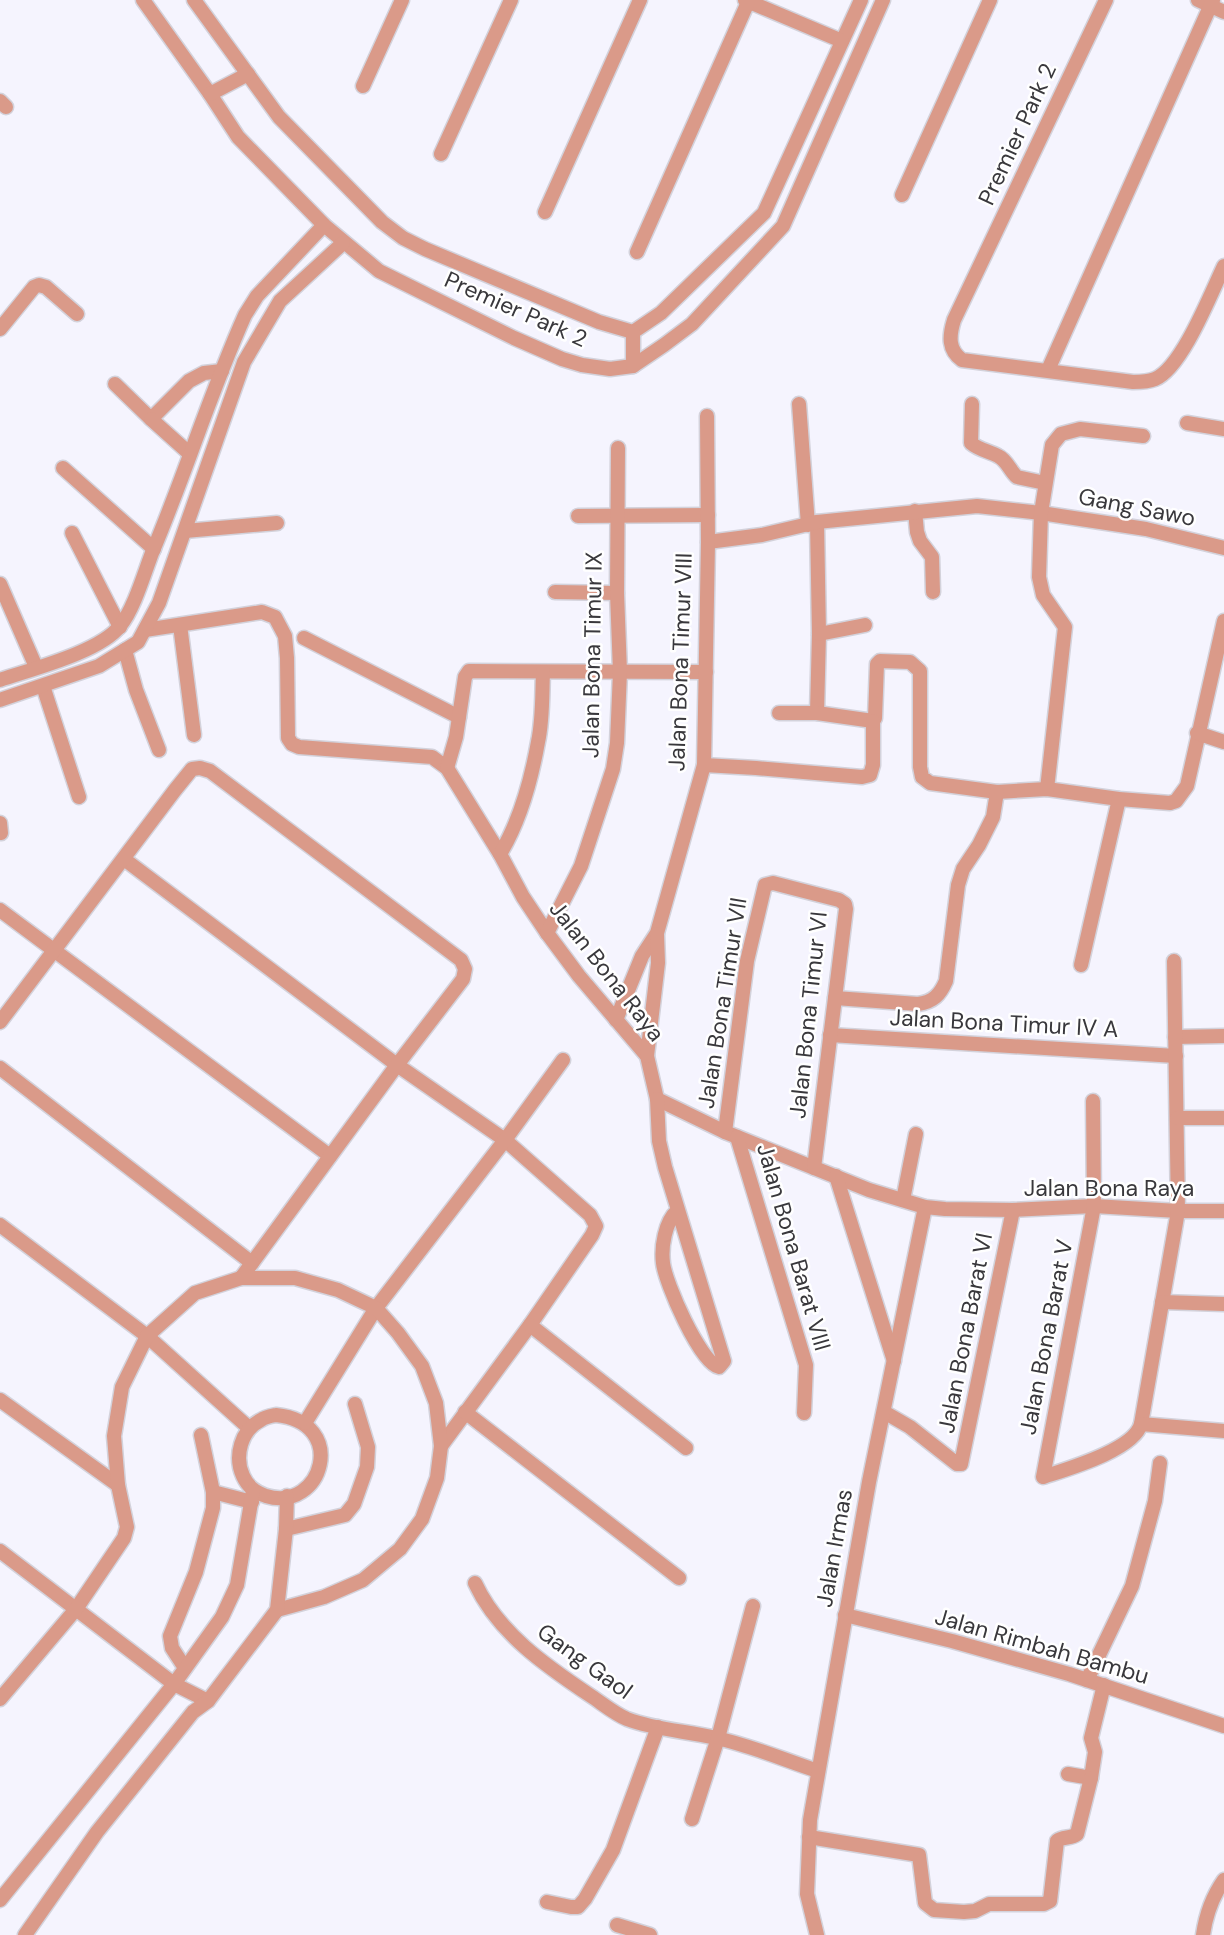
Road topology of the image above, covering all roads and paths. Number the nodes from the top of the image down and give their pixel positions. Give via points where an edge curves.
1 (143, 0) edge
2 (194, 0) edge
3 (402, 0) edge
4 (511, 0) edge
5 (639, 0) edge
6 (861, 0) edge
7 (883, 0) edge
8 (990, 0) edge
9 (1106, 0) edge
10 (748, 1) edge
11 (1211, 5) edge
12 (842, 41) junction
13 (248, 74) junction
14 (363, 86) dead end
15 (211, 94) junction
16 (441, 154) dead end
17 (902, 195) dead end
18 (545, 212) dead end
19 (324, 225) junction
20 (343, 243) junction
21 (636, 252) dead end
22 (1224, 265) edge
23 (77, 314) dead end
24 (0, 329) edge
25 (632, 332) junction
26 (633, 366) junction
27 (1048, 370) junction
28 (222, 371) junction
29 (115, 384) dead end
30 (799, 404) dead end
31 (972, 404) dead end
32 (707, 416) dead end
33 (151, 419) junction
34 (1187, 423) dead end
35 (1224, 429) edge
36 (1143, 436) dead end
37 (618, 448) dead end
38 (190, 454) junction
39 (63, 468) dead end
40 (1045, 484) junction
41 (915, 511) junction
42 (170, 513) junction
43 (1041, 513) junction
44 (708, 515) junction
45 (578, 516) dead end
46 (618, 516) junction
47 (277, 523) dead end
48 (813, 523) junction
49 (187, 525) junction
50 (72, 533) dead end
51 (708, 542) junction
52 (1224, 548) edge
53 (154, 549) junction
54 (0, 584) edge
55 (555, 592) dead end
56 (933, 592) dead end
57 (617, 593) junction
58 (1224, 621) edge
59 (180, 625) junction
60 (866, 625) dead end
61 (120, 627) junction
62 (145, 630) junction
63 (819, 634) junction
64 (304, 638) dead end
65 (125, 650) junction
66 (36, 667) junction
67 (620, 671) junction
68 (544, 672) junction
69 (706, 672) junction
70 (0, 680) edge
71 (43, 686) junction
72 (1, 700) edge
73 (779, 713) dead end
74 (817, 713) junction
75 (459, 717) junction
76 (873, 721) junction
77 (1197, 733) junction
78 (194, 735) dead end
79 (1224, 742) edge
80 (159, 750) dead end
81 (704, 765) junction
82 (447, 768) junction
83 (1047, 789) junction
84 (997, 792) junction
85 (79, 797) dead end
86 (1119, 799) junction
87 (500, 855) junction
88 (124, 859) junction
89 (769, 883) joint
90 (0, 910) edge
91 (547, 933) junction
92 (657, 933) junction
93 (55, 950) junction
94 (1174, 961) dead end
95 (1081, 965) dead end
96 (835, 998) junction
97 (616, 1020) junction
98 (0, 1023) edge
99 (830, 1035) junction
100 (1224, 1036) edge
101 (1175, 1037) junction
102 (647, 1056) junction
103 (1176, 1056) junction
104 (563, 1060) dead end
105 (397, 1065) junction
106 (0, 1068) edge
107 (657, 1099) junction
108 (1093, 1101) dead end
109 (1177, 1118) junction
110 (1224, 1118) edge
111 (731, 1134) junction
112 (916, 1134) dead end
113 (505, 1140) junction
114 (330, 1156) junction
115 (814, 1168) junction
116 (836, 1177) junction
117 (904, 1200) junction
118 (1094, 1206) junction
119 (925, 1207) junction
120 (677, 1210) junction
121 (1013, 1210) junction
122 (1178, 1211) junction
123 (1224, 1211) edge
124 (0, 1225) edge
125 (253, 1262) junction
126 (241, 1278) junction
127 (1162, 1302) junction
128 (1224, 1304) edge
129 (376, 1308) junction
130 (530, 1325) junction
131 (147, 1336) junction
132 (894, 1362) junction
133 (0, 1400) edge
134 (355, 1404) dead end
135 (465, 1412) junction
136 (884, 1412) junction
137 (804, 1413) dead end
138 (305, 1423) junction
139 (1141, 1424) junction
140 (249, 1428) junction
141 (1224, 1431) edge
142 (201, 1435) dead end
143 (441, 1446) junction
144 (687, 1448) dead end
145 (1160, 1463) dead end
146 (118, 1485) junction
147 (213, 1492) junction
148 (252, 1496) junction
149 (287, 1496) junction
150 (286, 1529) junction
151 (0, 1551) edge
152 (679, 1578) dead end
153 (475, 1583) dead end
154 (753, 1606) dead end
155 (76, 1609) junction
156 (276, 1610) junction
157 (845, 1615) junction
158 (185, 1668) junction
159 (1087, 1680) junction
160 (174, 1684) junction
161 (1104, 1685) junction
162 (0, 1699) edge
163 (208, 1701) junction
164 (1224, 1726) edge
165 (658, 1727) junction
166 (718, 1738) junction
167 (818, 1771) junction
168 (1068, 1774) dead end
169 (1091, 1778) junction
170 (692, 1819) dead end
171 (809, 1837) junction
172 (1224, 1880) edge
173 (0, 1900) edge
174 (1218, 1900) edge
175 (547, 1902) dead end
176 (617, 1925) dead end
177 (25, 1935) edge
178 (650, 1935) edge
179 (817, 1935) edge
180 (1203, 1935) edge

1 - 15 street, Premier Park 2
2 - 13 street, Premier Park 2
3 - 14 street
4 - 16 street
5 - 18 street
6 - 12 street
7 - 26 street via 783,226 692,324
8 - 17 street
9 - 27 street, Premier Park 2 via 951,331 954,354 962,360
10 - 12 street
10 - 21 street
11 - 27 street
12 - 25 street via 764,213 661,313
13 - 15 street
13 - 25 street, Premier Park 2 via 279,117 403,238
15 - 19 street, Premier Park 2 via 238,137
19 - 20 street, Premier Park 2
19 - 28 street via 257,296
20 - 26 street, Premier Park 2 via 379,271 562,359 610,369
20 - 49 street via 280,301 244,362
22 - 27 street, Premier Park 2 via 1183,349 1157,379 1133,382
23 - 24 street via 39,285
25 - 26 street
28 - 33 street via 190,381
28 - 38 street
29 - 33 street
30 - 48 street
31 - 40 street via 971,443 998,456 1017,477
32 - 44 street, Jalan Bona Timur VIII
33 - 38 street
34 - 35 street
36 - 40 street via 1080,429 1061,434 1052,445
37 - 46 street, Jalan Bona Timur IX
38 - 42 street
39 - 53 street
40 - 43 street
41 - 43 street, Gang Sawo via 977,506
41 - 48 street, Gang Sawo
41 - 56 street via 920,541 932,557
42 - 49 street
42 - 53 street
43 - 52 street, Gang Sawo via 1146,529
43 - 83 street via 1039,577 1043,595 1065,627
44 - 46 street
44 - 51 street, Jalan Bona Timur VIII
45 - 46 street
46 - 57 street, Jalan Bona Timur IX
47 - 49 street
48 - 51 street, Gang Sawo
48 - 63 street
49 - 62 street
50 - 61 street
51 - 69 street, Jalan Bona Timur VIII
53 - 61 street
54 - 66 street
55 - 57 street
57 - 67 street, Jalan Bona Timur IX
58 - 77 street
59 - 62 street
59 - 78 street
59 - 82 street via 262,612 275,617 285,636 288,738 292,744 432,757
60 - 63 street
61 - 66 street via 102,642
62 - 65 street via 138,642
63 - 74 street
64 - 75 street
65 - 71 street via 99,666
65 - 80 street
66 - 70 street
67 - 68 street
67 - 69 street
67 - 91 street, Jalan Bona Timur IX via 613,769 581,866
68 - 75 street via 469,671
68 - 87 street via 539,740 513,833
69 - 81 street, Jalan Bona Timur VIII
70 - 72 street
71 - 72 street
71 - 85 street
73 - 74 street
74 - 76 street
75 - 82 street
76 - 81 street via 870,775
76 - 84 street via 877,664 910,662 920,671 922,777 930,783
77 - 79 street
77 - 86 street via 1186,786 1176,801
81 - 92 street, Jalan Bona Timur VIII
82 - 87 street, Jalan Bona Raya
83 - 84 street
83 - 86 street
84 - 96 street via 993,817 958,885 942,991 927,1003
86 - 95 street
87 - 91 street, Jalan Bona Raya
88 - 93 street
88 - 105 street
88 - 105 street via 192,769 200,768 461,960 463,979
89 - 96 street, Jalan Bona Timur VI via 845,905
89 - 111 street, Jalan Bona Timur VII via 747,961
90 - 93 street
91 - 97 street, Jalan Bona Raya
92 - 97 street, Jalan Bona Timur VIII via 642,956
92 - 102 street
93 - 98 street
93 - 114 street
94 - 101 street
96 - 99 street, Jalan Bona Timur VI
97 - 102 street, Jalan Bona Raya
99 - 103 street, Jalan Bona Timur IV A
99 - 115 street, Jalan Bona Timur VI
100 - 101 street
101 - 103 street
102 - 107 street, Jalan Bona Raya
103 - 109 street
104 - 113 street
105 - 113 street
105 - 114 street
106 - 125 street
107 - 111 street, Jalan Bona Raya
107 - 120 street via 659,1141
108 - 118 street, Jalan Bona Barat V
109 - 110 street
109 - 122 street
111 - 115 street, Jalan Bona Raya
111 - 137 street, Jalan Bona Barat VIII via 806,1364
112 - 117 street
113 - 129 street
113 - 130 street via 590,1215 596,1226
114 - 125 street
115 - 116 street, Jalan Bona Raya
116 - 117 street, Jalan Bona Raya
116 - 132 street, Jalan Irmas
117 - 119 street, Jalan Bona Raya
118 - 121 street, Jalan Bona Raya
118 - 122 street, Jalan Bona Raya
118 - 139 street, Jalan Bona Barat V via 1043,1477 1116,1449 1136,1435
119 - 121 street, Jalan Bona Raya
119 - 132 street
120 - 120 street via 724,1361 719,1367 710,1363 696,1343 667,1281 664,1242
121 - 136 street, Jalan Bona Barat VI via 960,1465
122 - 123 street, Jalan Bona Raya
122 - 127 street
124 - 131 street
125 - 126 street
126 - 129 street via 295,1278 338,1290
126 - 131 street via 195,1293
127 - 128 street
127 - 139 street
129 - 138 street
129 - 143 street via 422,1366 436,1403
130 - 135 street
130 - 144 street
131 - 140 street
131 - 146 street via 122,1387 114,1436
132 - 136 street, Jalan Irmas
133 - 146 street
134 - 150 street via 368,1447 367,1467 354,1504 345,1515
135 - 143 street
135 - 152 street
136 - 157 street, Jalan Irmas
138 - 140 street via 276,1415
138 - 149 street via 316,1436 320,1468 300,1493
139 - 141 street
140 - 148 street via 238,1460
142 - 147 street
143 - 156 street via 437,1478 422,1519 400,1549 363,1580
145 - 159 street via 1155,1501 1132,1586
146 - 155 street via 126,1517 124,1538
147 - 148 street
147 - 158 street via 196,1573 170,1636
148 - 149 street
148 - 158 street via 237,1585 222,1617
149 - 150 street
150 - 156 street
151 - 155 street
153 - 165 street, Gang Gaol via 496,1619 528,1651 626,1718
154 - 166 street
155 - 160 street
155 - 162 street
156 - 163 street
157 - 159 street, Jalan Rimbah Bambu
157 - 167 street, Jalan Irmas
158 - 160 street
159 - 161 street, Jalan Rimbah Bambu
160 - 163 street
160 - 173 street
161 - 164 street, Jalan Rimbah Bambu
161 - 169 street via 1091,1738 1095,1752
163 - 177 street via 193,1712 106,1821
165 - 166 street, Gang Gaol
165 - 175 street via 613,1850 585,1899 578,1907
166 - 167 street, Gang Gaol
166 - 170 street
167 - 171 street, Jalan Irmas
168 - 169 street
169 - 171 street via 1077,1835 1057,1841 1052,1892 1044,1904 934,1910 925,1903 919,1855
171 - 179 street, Jalan Irmas via 807,1894
172 - 174 street
174 - 180 street via 1205,1919
176 - 178 street

